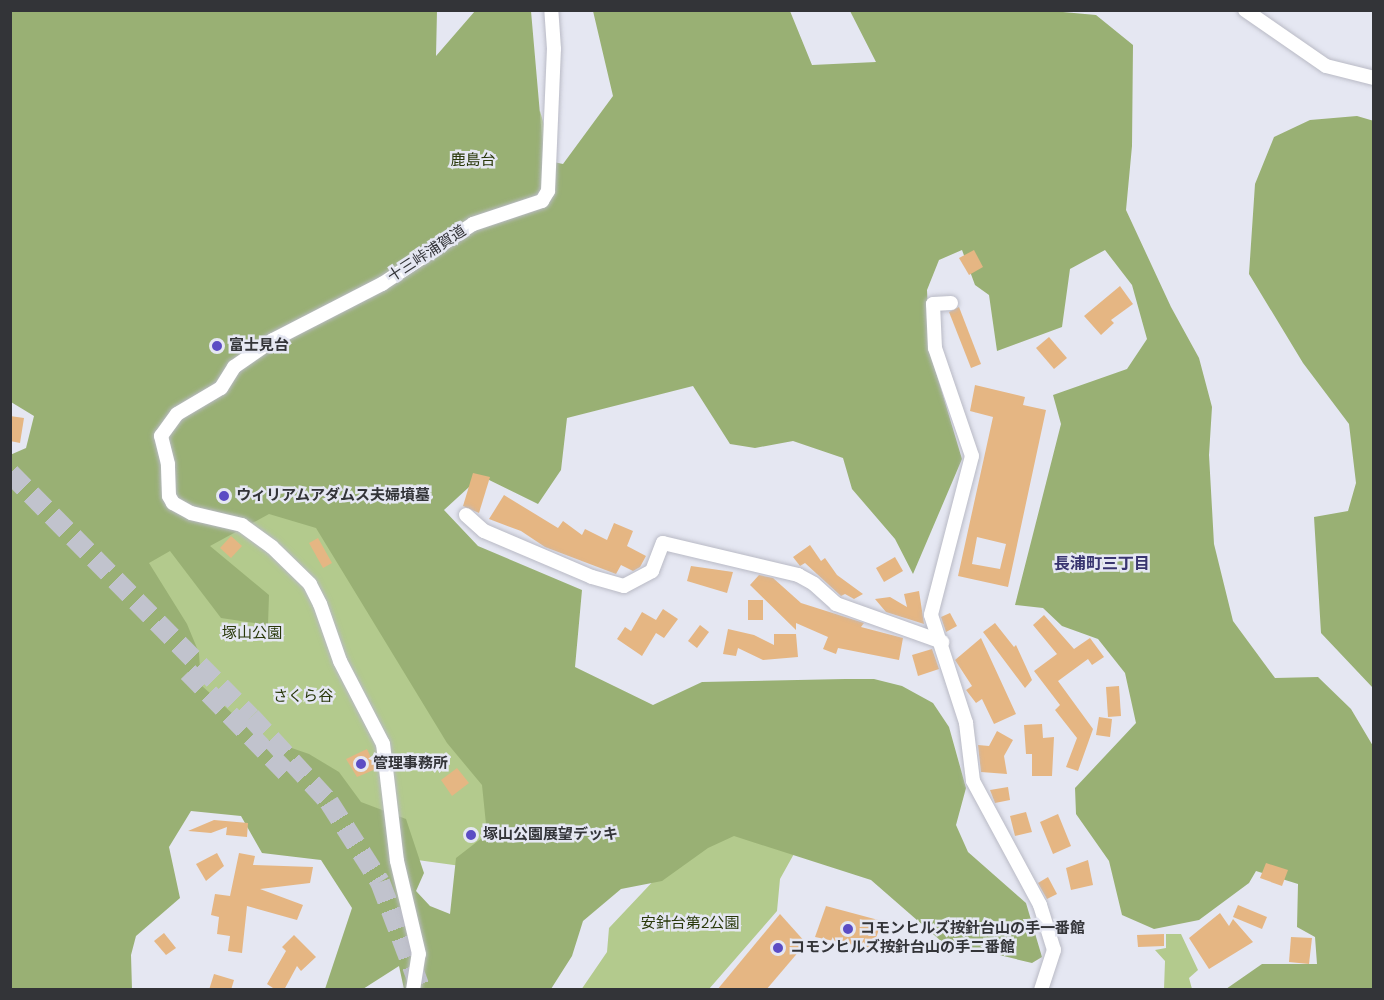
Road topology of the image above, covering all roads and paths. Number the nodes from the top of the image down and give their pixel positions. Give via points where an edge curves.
1 (551, 10) edge
2 (1245, 10) edge
3 (1374, 78) edge
4 (951, 303) dead end
5 (466, 515) dead end
6 (942, 642) junction
7 (1039, 988) edge
8 (413, 990) edge

1 - 8 street, 十三峠浦賀道 via 554,49 548,191 542,201 473,224 382,284 288,330 238,364 221,388 177,414 164,429 160,442 168,464 169,496 191,513 242,525 310,584 320,604 340,661 383,744 397,861 419,954
2 - 3 street via 1326,66
4 - 6 street via 933,304 935,348 972,456 931,615
5 - 6 street via 484,531 592,577 624,586 652,571 663,543 798,575 847,609
6 - 7 street via 966,723 973,781 1040,905 1054,950

